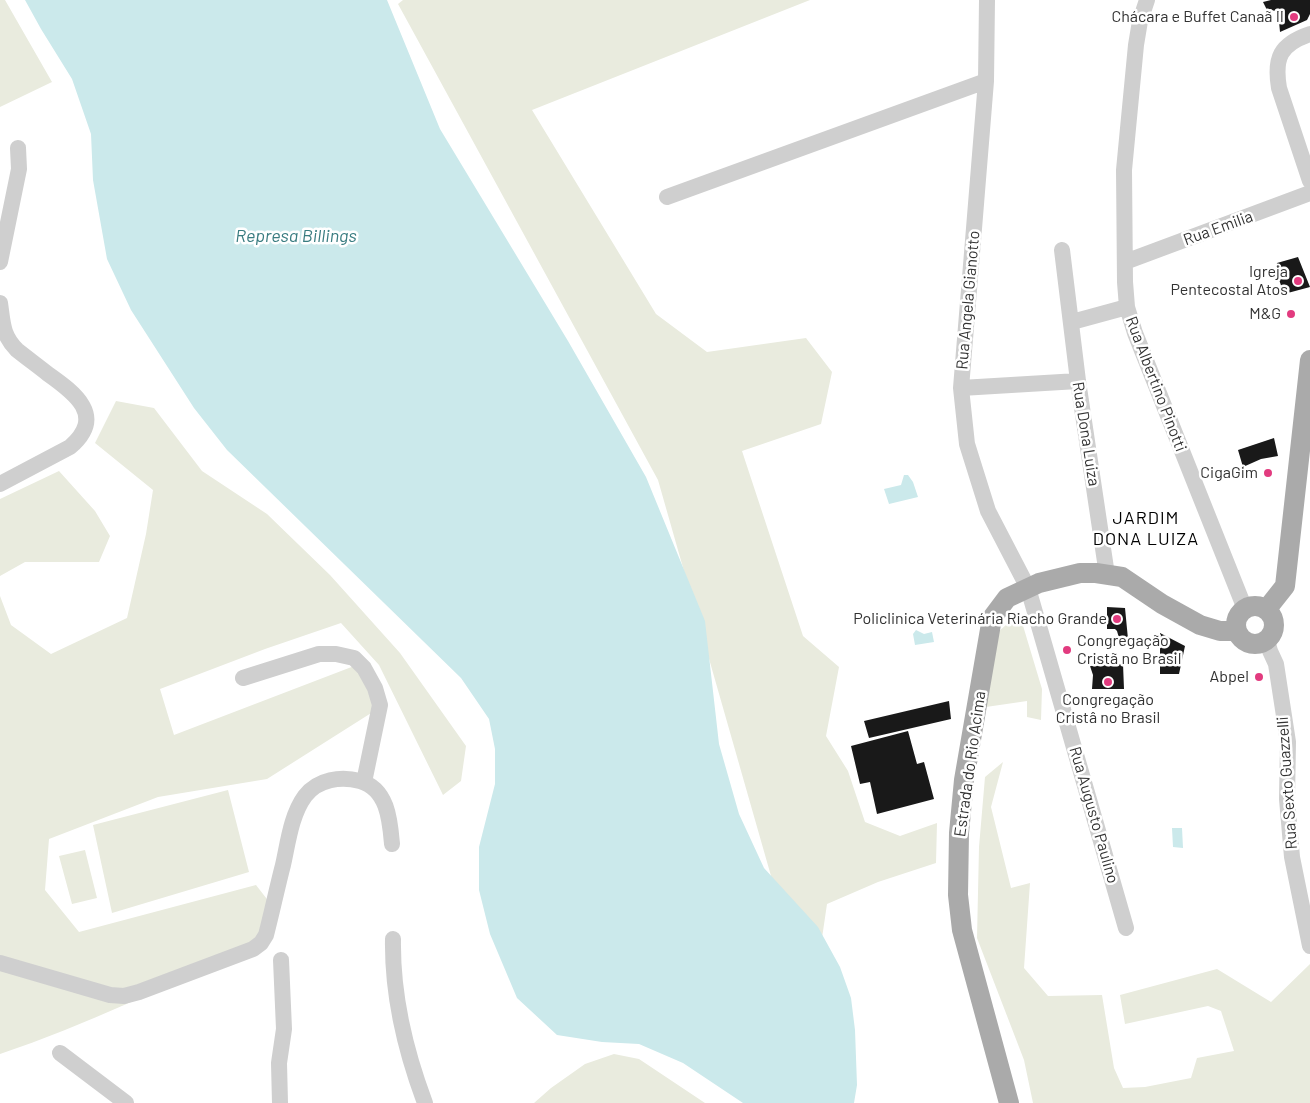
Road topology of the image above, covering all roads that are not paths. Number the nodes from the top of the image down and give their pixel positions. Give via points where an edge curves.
1 (987, 0) edge
2 (1147, 0) edge
3 (1310, 34) edge
4 (986, 81) junction
5 (18, 148) dead end
6 (1310, 181) edge
7 (1310, 193) edge
8 (667, 197) dead end
9 (6, 204) edge
10 (1062, 250) dead end
11 (0, 262) edge
12 (1125, 262) junction
13 (0, 302) edge
14 (1127, 307) junction
15 (1072, 322) junction
16 (2, 336) edge
17 (1310, 360) edge
18 (1078, 382) junction
19 (961, 388) junction
20 (0, 484) edge
21 (1107, 575) junction
22 (1028, 588) junction
23 (1245, 609) junction
24 (1266, 610) junction
25 (1237, 631) junction
26 (1267, 640) junction
27 (243, 678) dead end
28 (364, 782) junction
29 (392, 844) dead end
30 (1126, 928) dead end
31 (393, 939) dead end
32 (1310, 946) edge
33 (281, 960) dead end
34 (0, 962) edge
35 (60, 1053) dead end
36 (126, 1103) edge
37 (280, 1103) edge
38 (424, 1103) edge
39 (1009, 1103) edge

1 - 4 street, Rua Angela Gianotto
2 - 12 street, Rua Albertino Pinotti via 1136,45 1124,170
3 - 6 street via 1287,45 1277,62 1279,88
4 - 8 street
4 - 19 street, Rua Angela Gianotto
5 - 9 street via 19,169
7 - 12 street, Rua Emilia
9 - 11 street
10 - 15 street, Rua Dona Luiza
12 - 14 street, Rua Albertino Pinotti
13 - 16 street
14 - 15 street
14 - 23 street, Rua Albertino Pinotti
15 - 18 street, Rua Dona Luiza
16 - 20 street via 76,394 87,421 79,439 70,446
17 - 24 main road via 1285,586
18 - 19 street
18 - 21 street, Rua Dona Luiza
19 - 22 street, Rua Angela Gianotto via 968,444 988,511
21 - 22 main road, Estrada do Rio Acima via 1080,573
21 - 25 main road, Estrada do Rio Acima via 1122,577 1200,625 1220,631
22 - 30 street, Rua Augusto Paulino
22 - 39 main road, Estrada do Rio Acima via 1007,598 992,618 964,780 958,876 962,930
23 - 24 main road via 1257,606
23 - 25 main road via 1237,618
24 - 26 main road via 1274,623
25 - 26 main road via 1244,641 1250,643
26 - 32 street, Rua Sexto Guazzelli via 1276,664 1288,742 1287,799 1292,857
27 - 28 street via 318,654 354,658 364,668 380,705
28 - 29 street via 375,789 386,804
28 - 34 street via 348,778 334,780 317,785 305,796 290,833 266,935 253,949 124,996
31 - 38 street via 402,1034
33 - 37 street via 284,1029 279,1063
35 - 36 street

